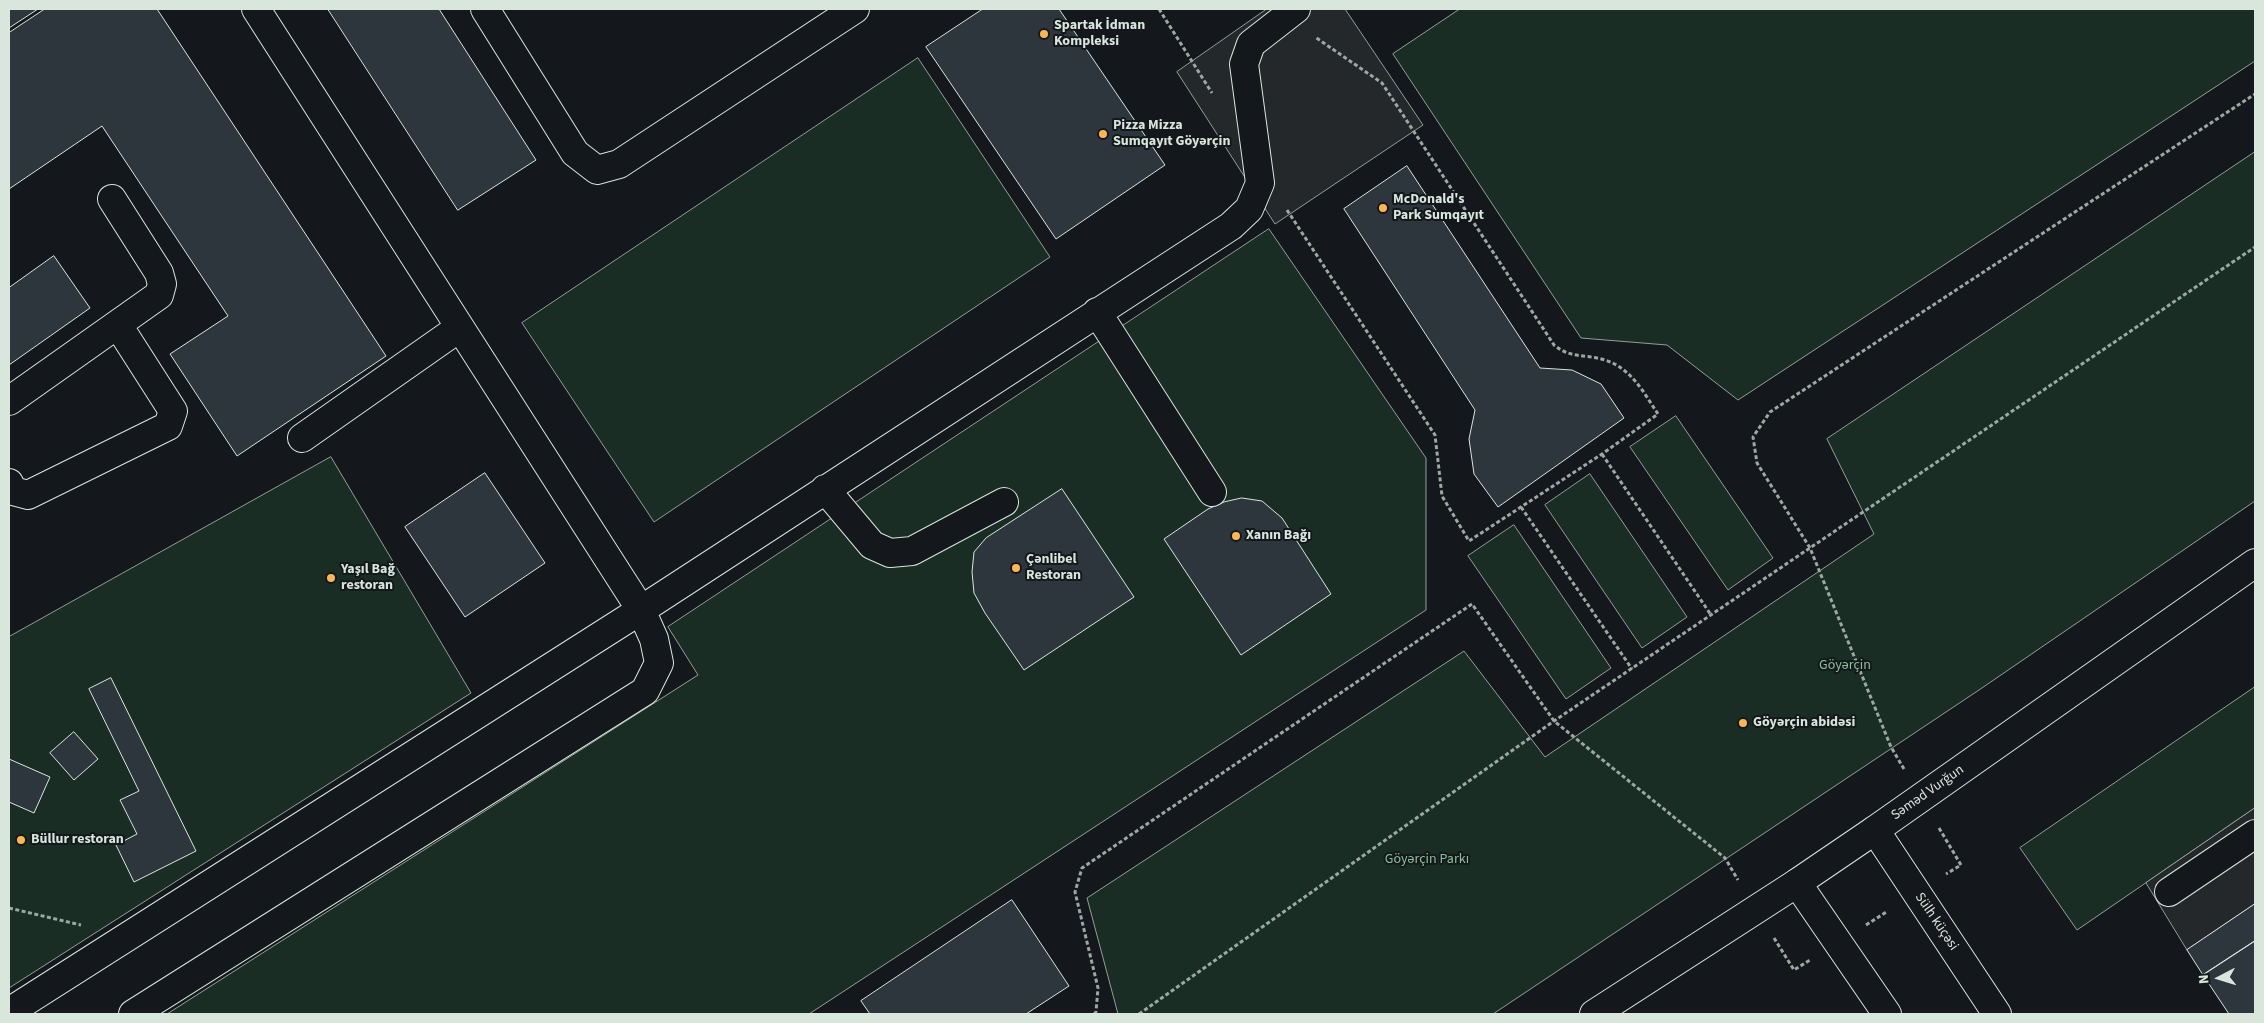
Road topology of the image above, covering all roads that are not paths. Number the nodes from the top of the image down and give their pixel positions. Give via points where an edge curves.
1 (256, 9) edge
2 (485, 9) edge
3 (846, 11) edge
4 (1290, 13) edge
5 (112, 199) dead end
6 (1097, 312) junction
7 (118, 325) junction
8 (459, 328) junction
9 (9, 401) edge
10 (302, 438) dead end
11 (10, 489) edge
12 (824, 489) junction
13 (1212, 492) dead end
14 (1004, 502) dead end
15 (2255, 563) edge
16 (641, 610) junction
17 (1875, 830) junction
18 (2255, 834) edge
19 (1797, 883) junction
20 (2169, 892) dead end
21 (9, 1012) edge
22 (133, 1014) edge
23 (1594, 1014) edge
24 (1887, 1014) edge
25 (1997, 1014) edge

1 - 8 main road
2 - 3 main road via 575,153 597,170 619,164
4 - 6 main road via 1251,44 1244,64 1260,183 1249,209 1231,226
5 - 7 main road via 159,273 162,284 159,295
6 - 12 main road
6 - 13 main road
7 - 9 main road
7 - 11 main road via 173,411 168,426 43,490 28,495
8 - 10 main road
8 - 16 main road
12 - 14 main road via 872,545 890,553 912,551
12 - 16 main road
15 - 17 main road, Səməd Vurğun
16 - 21 main road
16 - 22 main road via 654,639 659,663 645,691
17 - 19 main road, Səməd Vurğun
17 - 25 main road, Sülh küçəsi
18 - 20 main road
19 - 23 main road, Səməd Vurğun
19 - 24 main road

